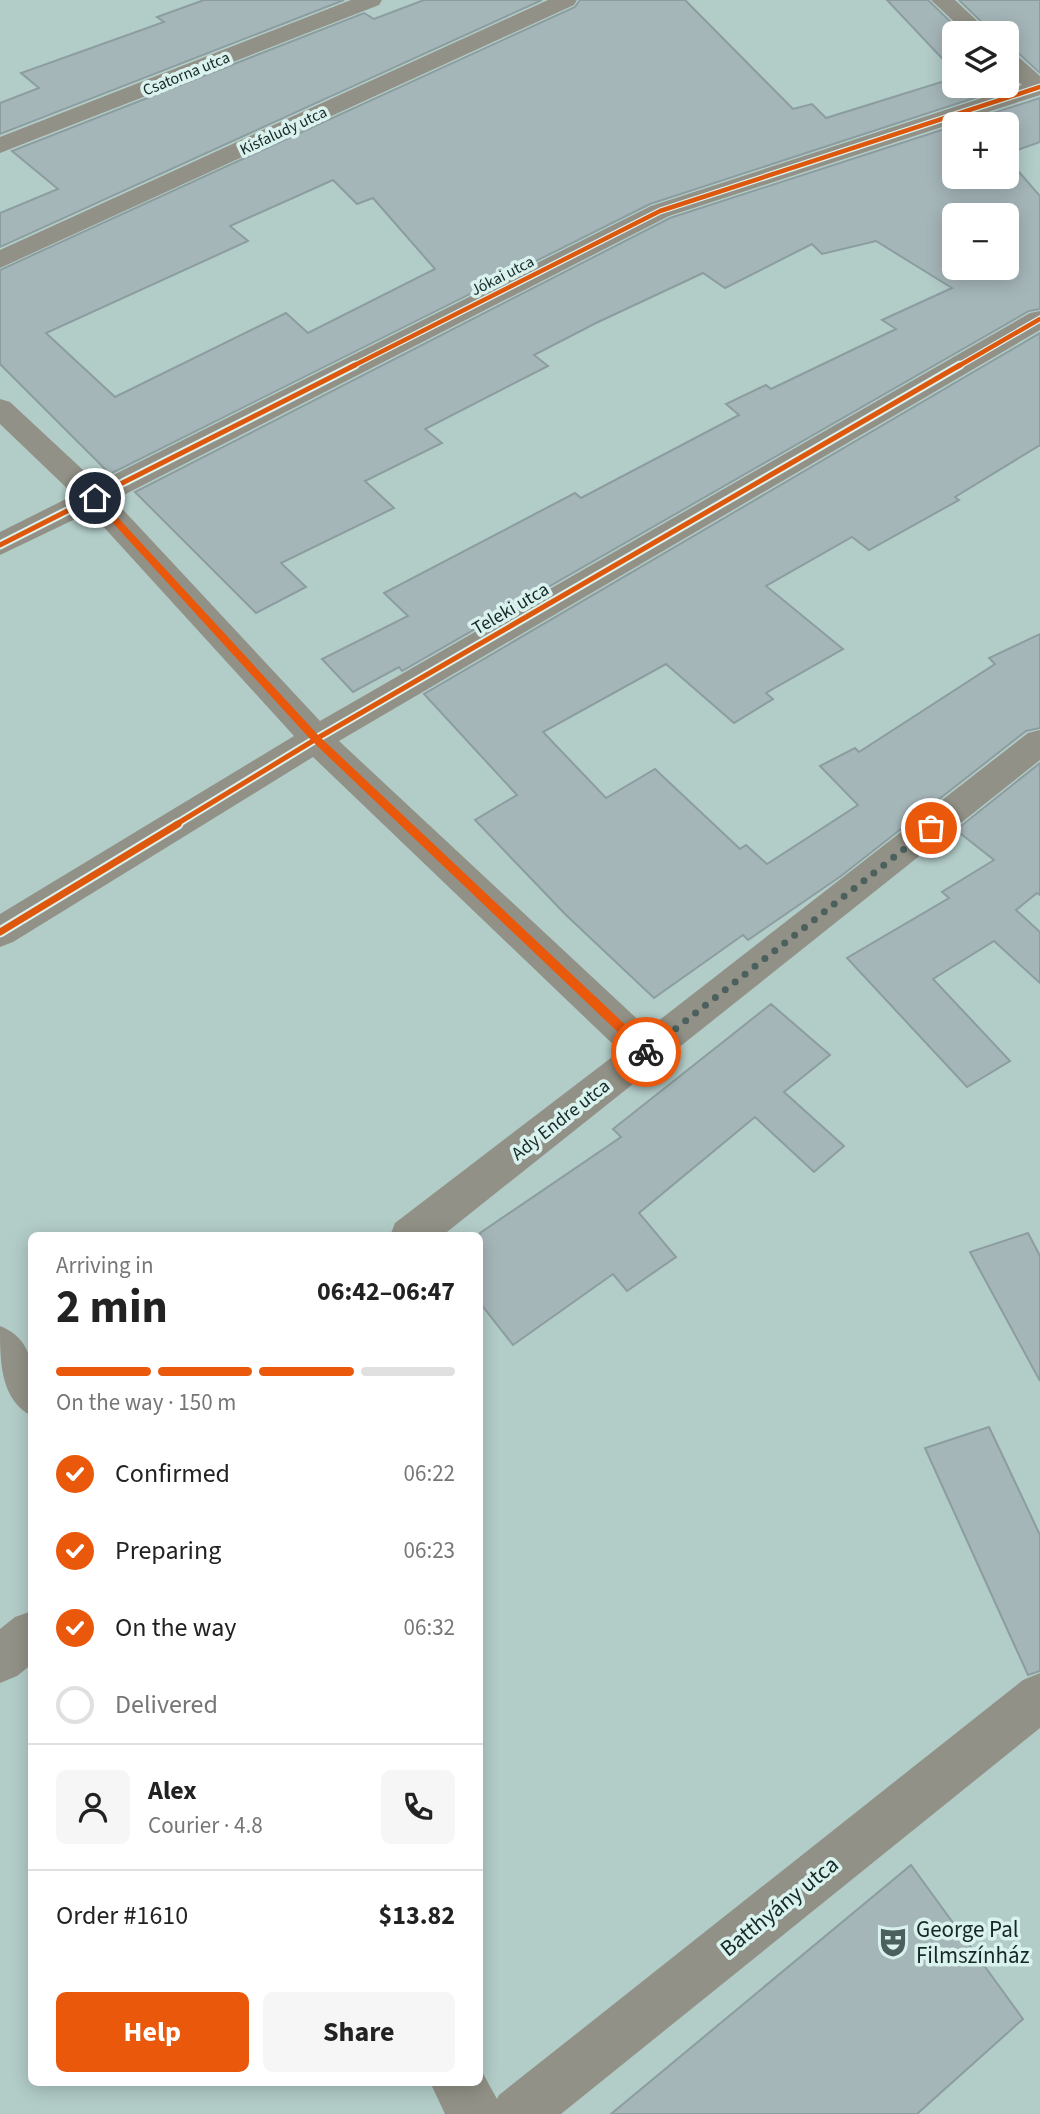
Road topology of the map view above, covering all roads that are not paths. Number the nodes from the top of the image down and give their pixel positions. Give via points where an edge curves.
1 (371, 0) edge
2 (566, 0) edge
3 (942, 0) edge
4 (966, 21) edge
5 (1019, 70) edge
6 (1039, 88) edge
7 (0, 146) edge
8 (0, 260) edge
9 (1040, 319) edge
10 (0, 408) edge
11 (95, 498) junction
12 (0, 545) edge
13 (316, 739) junction
14 (1040, 742) edge
15 (0, 932) edge
16 (647, 1052) junction
17 (415, 1232) edge
18 (0, 1346) edge
19 (28, 1389) edge
20 (28, 1637) edge
21 (0, 1659) edge
22 (1040, 1697) edge
23 (459, 2086) edge
24 (476, 2114) edge
25 (519, 2114) edge

1 - 7 street, Csatorna utca
2 - 8 street, Kisfaludy utca
3 - 4 street
5 - 6 street
6 - 11 street, Jókai utca via 660,211
9 - 13 street, Teleki utca
10 - 11 street
11 - 12 street, Jókai utca
11 - 13 street
13 - 15 street, Teleki utca
13 - 16 street
14 - 16 street, Ady Endre utca
16 - 17 street, Ady Endre utca
18 - 19 street
20 - 21 street
22 - 25 street, Batthyány utca
23 - 24 street

